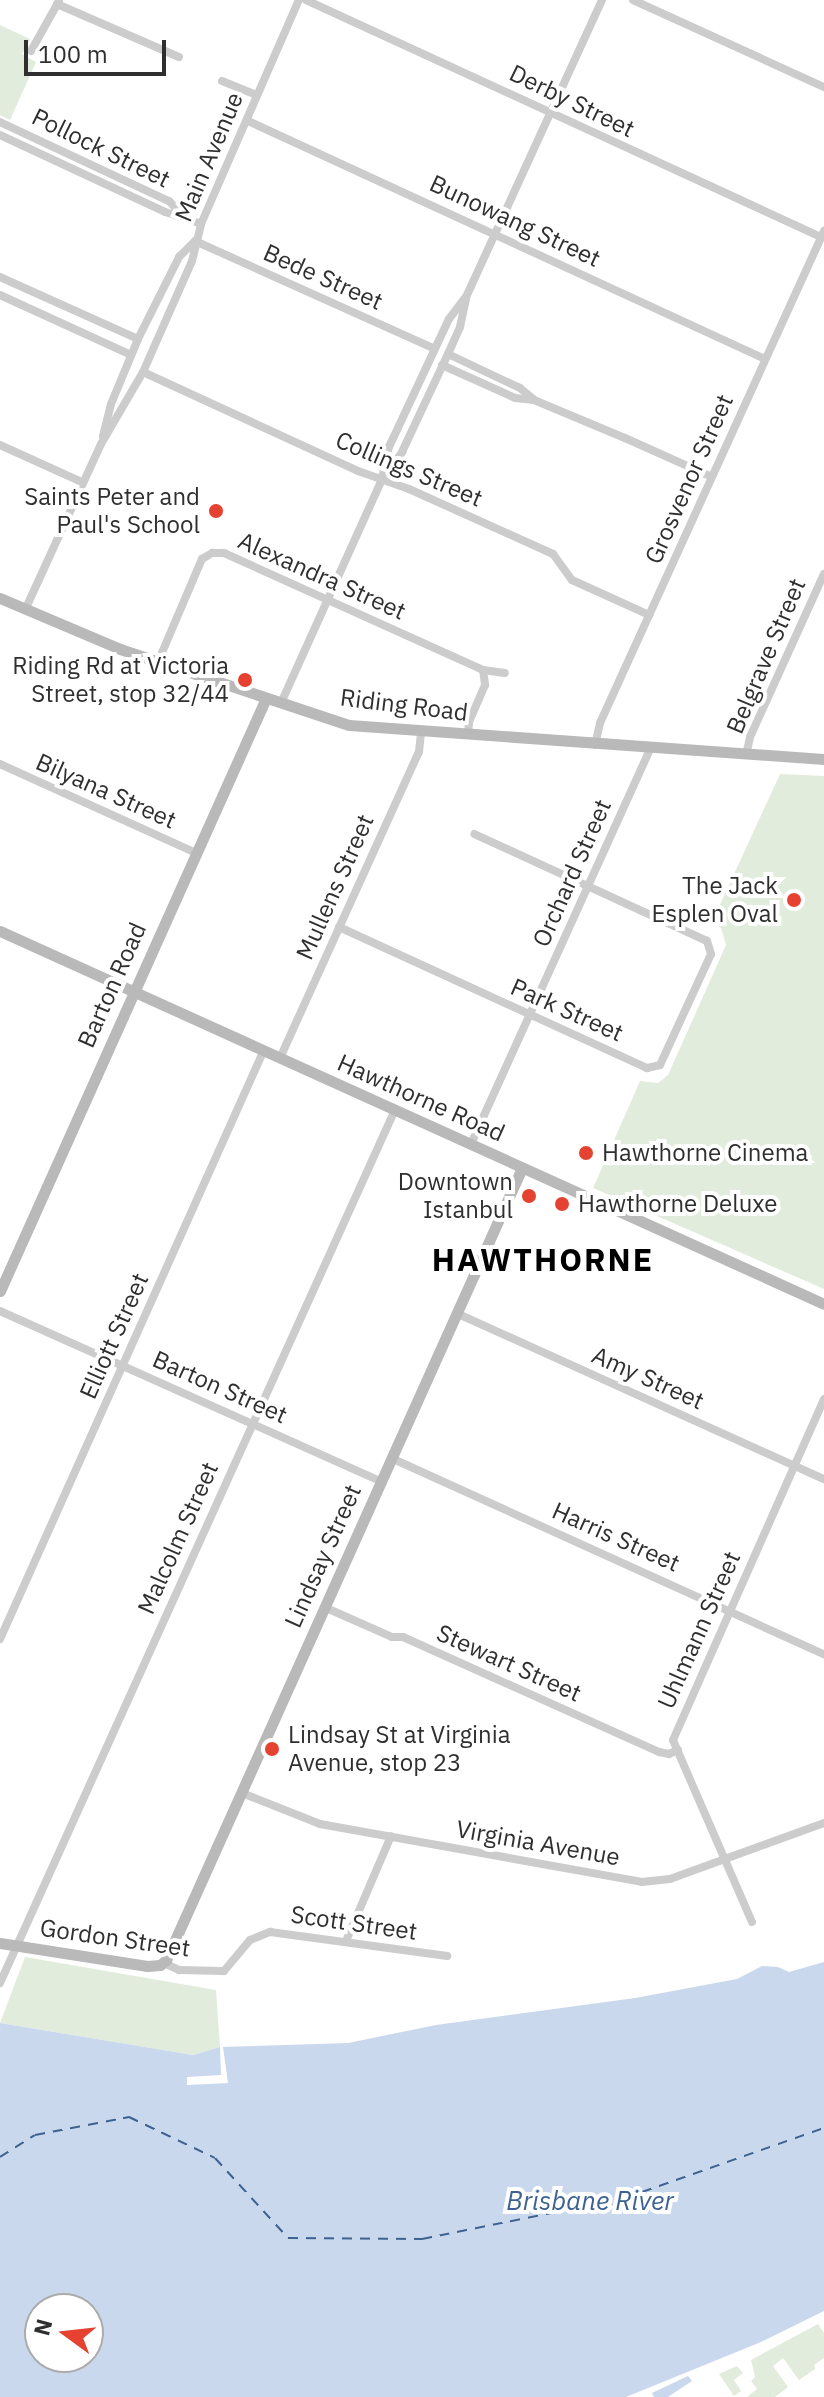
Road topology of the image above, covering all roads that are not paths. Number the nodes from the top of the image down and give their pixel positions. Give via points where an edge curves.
1 (299, 0) edge
2 (306, 0) edge
3 (602, 0) edge
4 (633, 0) edge
5 (58, 2) edge
6 (31, 51) dead end
7 (179, 57) dead end
8 (222, 81) dead end
9 (824, 87) edge
10 (257, 95) junction
11 (551, 112) junction
12 (248, 121) junction
13 (0, 122) edge
14 (0, 135) edge
15 (181, 215) junction
16 (201, 224) junction
17 (495, 234) junction
18 (822, 234) edge
19 (195, 241) junction
20 (820, 252) edge
21 (0, 277) edge
22 (0, 295) edge
23 (467, 295) junction
24 (138, 339) junction
25 (435, 349) junction
26 (448, 354) junction
27 (131, 355) junction
28 (765, 359) junction
29 (442, 365) junction
30 (143, 372) junction
31 (534, 400) junction
32 (101, 444) junction
33 (0, 445) edge
34 (712, 477) junction
35 (382, 479) junction
36 (82, 482) junction
37 (824, 574) edge
38 (0, 598) edge
39 (328, 600) junction
40 (25, 610) junction
41 (649, 615) junction
42 (158, 662) junction
43 (483, 670) junction
44 (505, 673) dead end
45 (266, 698) junction
46 (281, 703) junction
47 (421, 732) junction
48 (468, 735) junction
49 (595, 745) junction
50 (650, 749) junction
51 (746, 755) junction
52 (824, 759) edge
53 (0, 764) edge
54 (474, 834) dead end
55 (196, 853) junction
56 (588, 886) junction
57 (339, 927) junction
58 (1, 935) edge
59 (133, 992) junction
60 (530, 1015) junction
61 (264, 1050) junction
62 (280, 1058) junction
63 (395, 1110) junction
64 (471, 1144) junction
65 (522, 1168) junction
66 (3, 1277) edge
67 (0, 1291) edge
68 (824, 1304) edge
69 (0, 1311) edge
70 (456, 1313) junction
71 (123, 1365) junction
72 (824, 1399) edge
73 (252, 1423) junction
74 (391, 1458) junction
75 (794, 1466) junction
76 (824, 1479) edge
77 (380, 1481) junction
78 (324, 1607) junction
79 (730, 1611) junction
80 (0, 1639) edge
81 (824, 1654) edge
82 (678, 1750) junction
83 (242, 1793) junction
84 (824, 1823) edge
85 (391, 1836) junction
86 (724, 1860) junction
87 (752, 1922) dead end
88 (346, 1941) junction
89 (0, 1943) edge
90 (16, 1946) junction
91 (447, 1956) dead end
92 (164, 1963) junction
93 (224, 1971) joint
94 (0, 1983) edge

1 - 10 street, Main Avenue
2 - 11 street, Derby Street
3 - 11 street
4 - 9 street
5 - 6 street
5 - 7 street
8 - 10 street
10 - 12 street, Main Avenue
11 - 17 street
11 - 18 street, Derby Street
12 - 16 street, Main Avenue
12 - 17 street, Bunowang Street
13 - 15 street, Pollock Street via 169,201
14 - 15 street, Pollock Street
15 - 16 street, Pollock Street
16 - 19 street, Main Avenue
17 - 23 street
17 - 28 street, Bunowang Street
18 - 20 street, Grosvenor Street
19 - 24 street, Main Avenue via 179,257
19 - 25 street, Bede Street
19 - 30 street, Main Avenue via 192,261
20 - 28 street, Grosvenor Street
21 - 24 street
22 - 27 street
23 - 25 street
23 - 26 street
24 - 27 street, Main Avenue
25 - 35 street via 389,447
26 - 29 street
26 - 31 street
27 - 32 street, Main Avenue
28 - 34 street, Grosvenor Street
29 - 31 street via 515,398
29 - 35 street via 402,452
30 - 32 street, Main Avenue
30 - 35 street, Collings Street
31 - 34 street
32 - 36 street, Main Avenue
33 - 36 street
34 - 41 street, Grosvenor Street
35 - 39 street
35 - 41 street, Collings Street via 553,554 572,580
36 - 40 street, Main Avenue
37 - 51 street, Belgrave Street
38 - 40 street, Riding Road
39 - 42 street, Alexandra Street via 224,553 212,553 202,559
39 - 43 street, Alexandra Street
39 - 46 street
40 - 42 street, Riding Road
41 - 49 street, Grosvenor Street
42 - 45 street, Riding Road
43 - 44 street, Alexandra Street
43 - 48 street via 485,685
45 - 46 street, Riding Road
45 - 55 street, Barton Road
46 - 47 street, Riding Road via 349,725
47 - 48 street, Riding Road
47 - 57 street, Mullens Street via 419,752
48 - 49 street, Riding Road
49 - 50 street, Riding Road
50 - 51 street, Riding Road
50 - 56 street, Orchard Street
51 - 52 street, Riding Road
53 - 55 street, Bilyana Street
54 - 56 street
55 - 59 street, Barton Road
56 - 60 street, Orchard Street
56 - 60 street, Park Street via 702,937 711,954 655,1068
57 - 60 street, Park Street
57 - 62 street, Mullens Street
58 - 59 street, Hawthorne Road
59 - 61 street, Hawthorne Road
59 - 66 street, Barton Road
60 - 64 street, Orchard Street
61 - 62 street, Hawthorne Road
61 - 71 street, Elliott Street
62 - 63 street, Hawthorne Road
63 - 64 street, Hawthorne Road
63 - 73 street, Malcolm Street
64 - 65 street, Hawthorne Road
65 - 68 street, Hawthorne Road
65 - 70 street, Lindsay Street
66 - 67 street, Barton Road
69 - 71 street, Barton Street
70 - 74 street, Lindsay Street
70 - 75 street, Amy Street
71 - 73 street, Barton Street
71 - 80 street, Elliott Street
72 - 75 street, Uhlmann Street
73 - 77 street, Barton Street
73 - 90 street, Malcolm Street
74 - 77 street, Lindsay Street
74 - 79 street, Harris Street
75 - 76 street, Amy Street
75 - 79 street, Uhlmann Street
77 - 78 street, Lindsay Street
78 - 82 street, Stewart Street via 659,1752
78 - 83 street, Lindsay Street
79 - 81 street, Harris Street
79 - 82 street, Uhlmann Street via 675,1731
82 - 86 street
83 - 85 street, Virginia Avenue via 307,1821
83 - 92 street, Lindsay Street
84 - 86 street, Virginia Avenue
85 - 86 street, Virginia Avenue via 642,1882 670,1879
85 - 88 street
86 - 87 street
88 - 91 street, Scott Street
88 - 93 street, Scott Street via 270,1932 250,1940
89 - 90 street, Gordon Street
90 - 92 street, Gordon Street via 147,1966
90 - 94 street, Malcolm Street
92 - 93 street, Gordon Street via 179,1970

